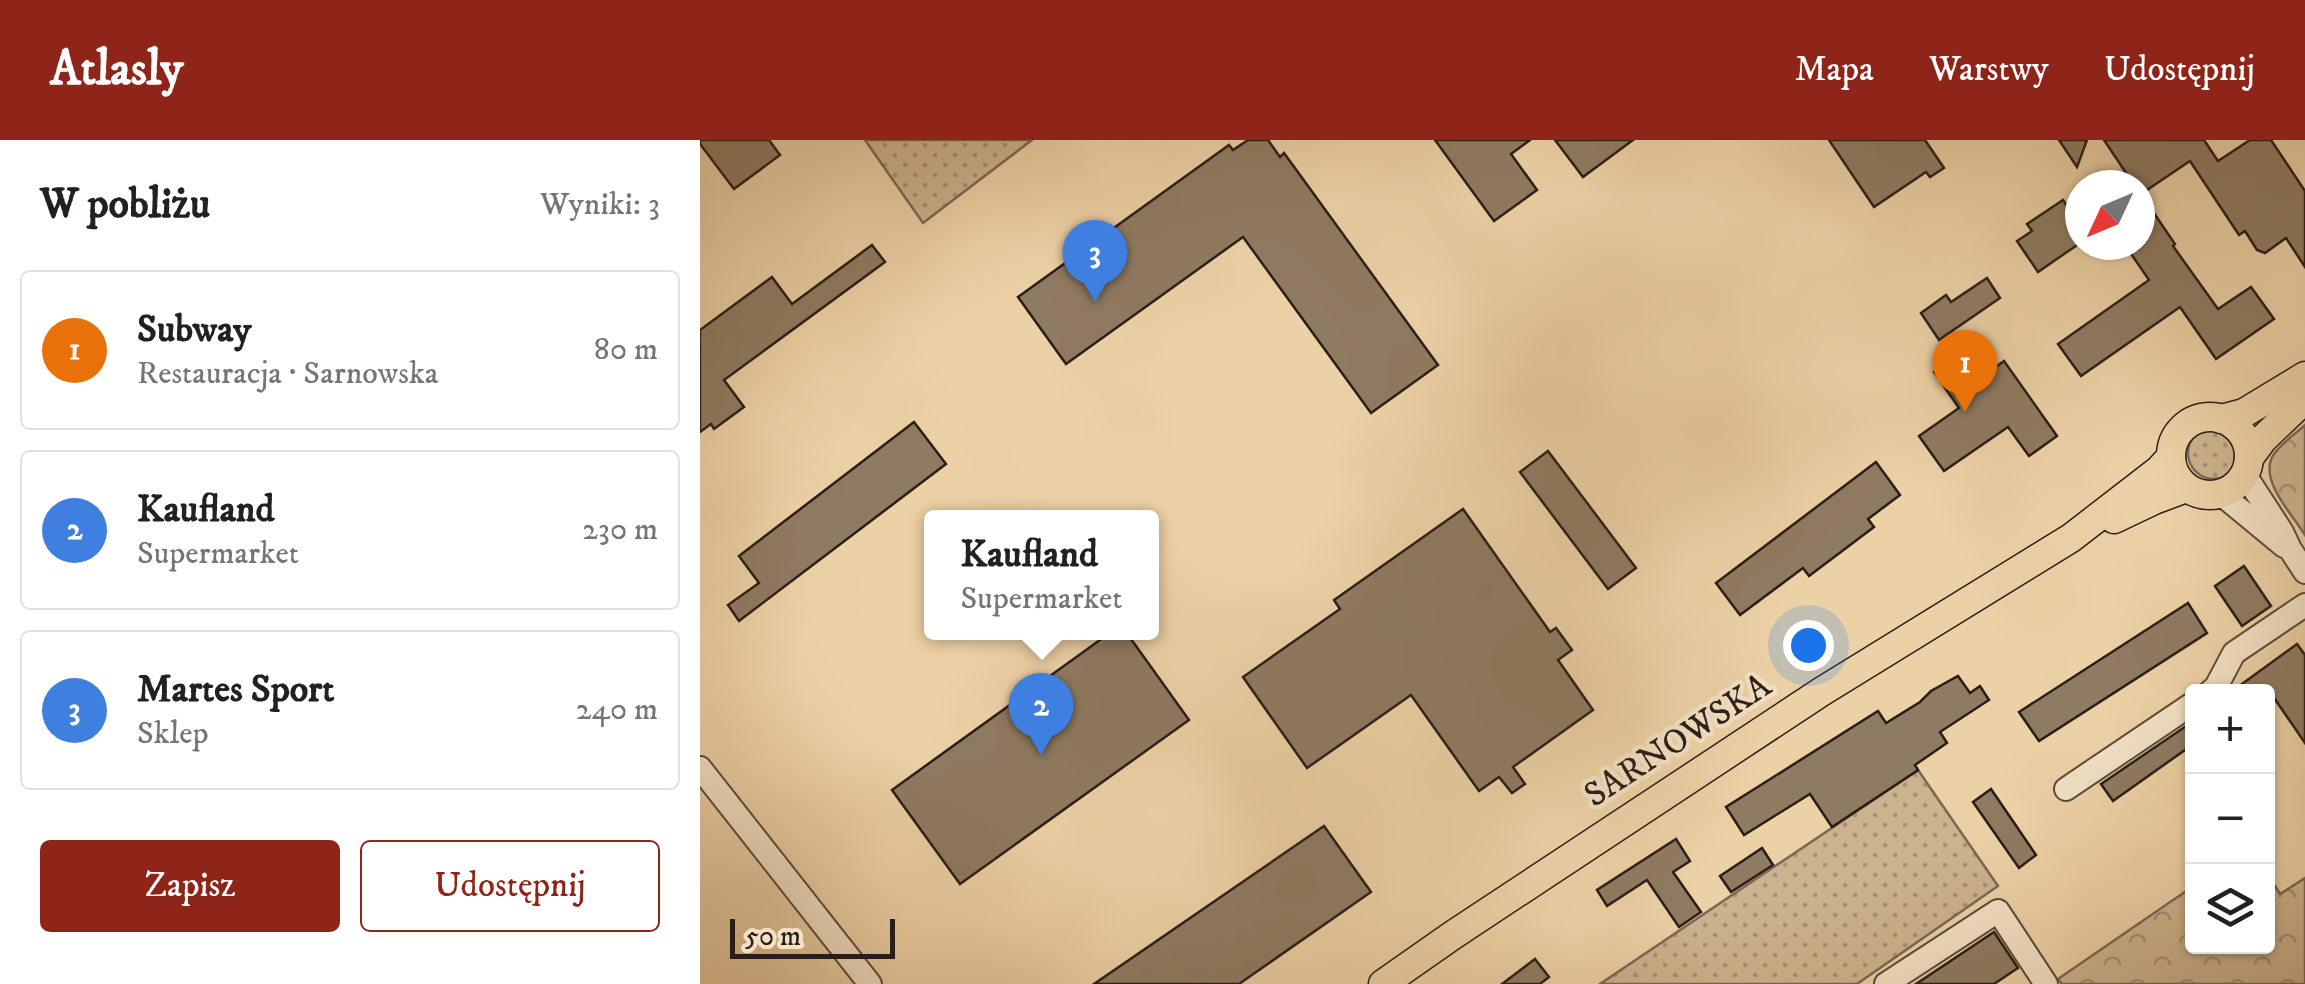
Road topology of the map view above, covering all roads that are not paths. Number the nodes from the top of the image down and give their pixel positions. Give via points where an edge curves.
1 (2305, 376) edge
2 (2305, 400) edge
3 (2220, 419) junction
4 (2171, 457) junction
5 (2247, 466) junction
6 (2186, 488) junction
7 (2221, 494) junction
8 (2071, 538) junction
9 (2290, 549) junction
10 (2305, 572) edge
11 (2305, 605) edge
12 (2218, 684) edge
13 (2185, 709) edge
14 (700, 768) edge
15 (2066, 788) dead end
16 (870, 984) edge
17 (1383, 984) edge
18 (1886, 984) edge
19 (2046, 984) edge

1 - 3 main road via 2244,413
2 - 5 main road via 2263,439
3 - 4 main road via 2185,427
3 - 5 main road via 2243,436
4 - 6 main road
4 - 8 main road, SARNOWSKA
5 - 7 main road
5 - 9 street
6 - 7 main road
6 - 8 main road, SARNOWSKA
7 - 9 street
8 - 17 main road, SARNOWSKA via 1822,692
9 - 10 street
11 - 12 street via 2234,653
13 - 15 street
14 - 16 street
18 - 19 street via 1998,911

